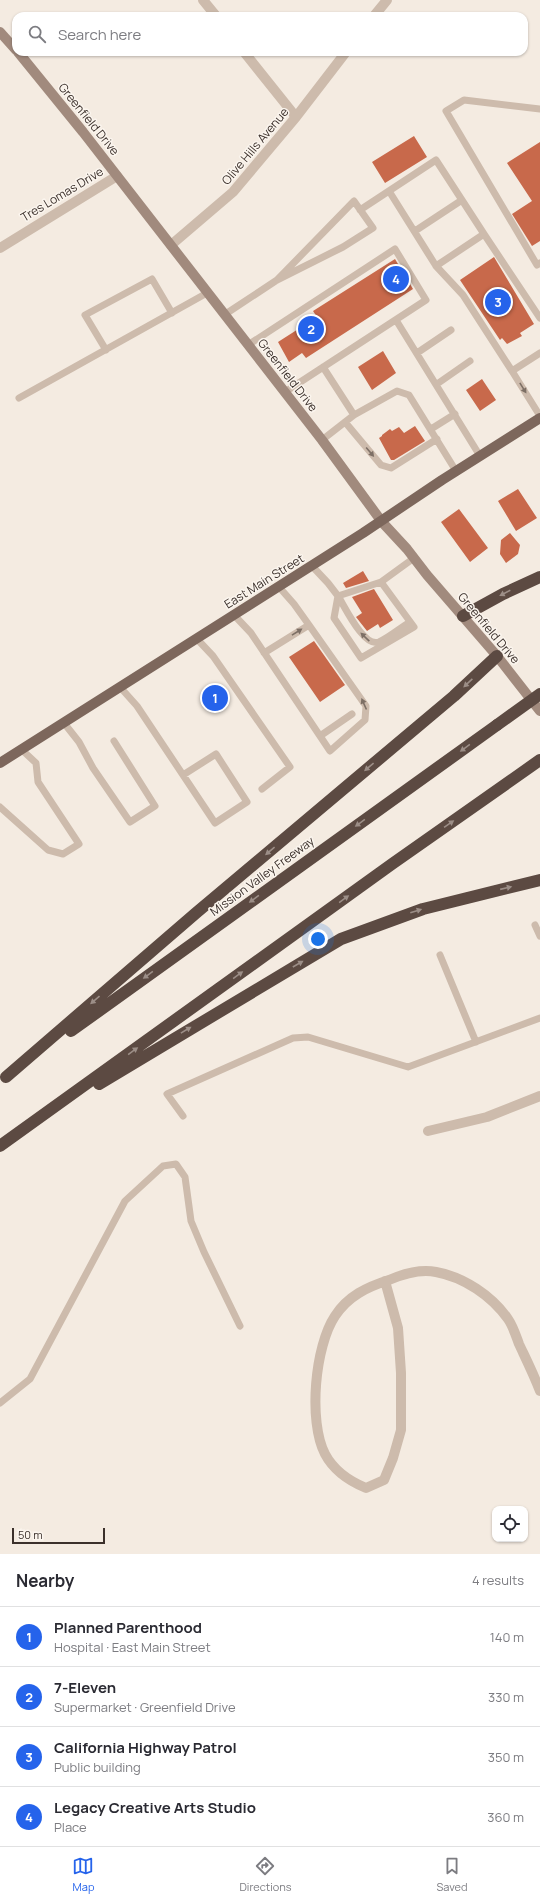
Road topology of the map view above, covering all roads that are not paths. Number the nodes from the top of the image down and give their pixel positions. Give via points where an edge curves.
1 (203, 0) edge
2 (387, 0) edge
3 (213, 12) edge
4 (377, 12) edge
5 (0, 32) edge
6 (4, 42) edge
7 (21, 56) edge
8 (247, 56) edge
9 (343, 56) edge
10 (540, 109) edge
11 (296, 117) junction
12 (117, 176) junction
13 (389, 191) junction
14 (462, 200) junction
15 (360, 210) junction
16 (415, 231) junction
17 (484, 234) junction
18 (170, 245) junction
19 (0, 248) edge
20 (540, 263) edge
21 (436, 266) junction
22 (278, 280) junction
23 (208, 293) junction
24 (172, 313) junction
25 (224, 315) junction
26 (540, 318) edge
27 (396, 320) junction
28 (451, 330) dead end
29 (248, 345) junction
30 (106, 350) junction
31 (417, 353) junction
32 (540, 353) edge
33 (470, 361) dead end
34 (323, 367) junction
35 (512, 371) junction
36 (437, 384) junction
37 (285, 392) junction
38 (19, 398) dead end
39 (455, 414) junction
40 (354, 415) junction
41 (540, 417) edge
42 (345, 422) junction
43 (431, 429) junction
44 (322, 440) junction
45 (437, 440) junction
46 (480, 456) junction
47 (456, 471) junction
48 (382, 522) junction
49 (414, 558) junction
50 (312, 566) junction
51 (540, 577) edge
52 (381, 582) junction
53 (279, 587) junction
54 (338, 596) junction
55 (234, 615) junction
56 (463, 616) junction
57 (410, 622) junction
58 (308, 625) junction
59 (197, 639) junction
60 (264, 653) junction
61 (496, 656) junction
62 (120, 687) junction
63 (540, 694) edge
64 (540, 711) edge
65 (352, 714) dead end
66 (64, 723) junction
67 (320, 736) junction
68 (114, 741) dead end
69 (21, 749) junction
70 (0, 763) edge
71 (536, 763) edge
72 (183, 775) junction
73 (262, 789) dead end
74 (0, 806) edge
75 (540, 880) edge
76 (535, 925) dead end
77 (540, 936) edge
78 (440, 954) dead end
79 (540, 1018) edge
80 (476, 1042) junction
81 (3, 1079) edge
82 (540, 1096) edge
83 (183, 1116) dead end
84 (428, 1131) dead end
85 (10, 1139) junction
86 (0, 1146) edge
87 (385, 1281) junction
88 (240, 1326) dead end
89 (540, 1391) edge
90 (0, 1403) edge

1 - 3 street
2 - 4 street
5 - 6 main road
7 - 12 main road, Greenfield Drive
8 - 11 street
9 - 11 street, Olive Hills Avenue
10 - 20 lane via 464,100 446,111 537,266
11 - 18 street, Olive Hills Avenue via 233,192
12 - 18 main road, Greenfield Drive
12 - 19 street, Tres Lomas Drive
13 - 14 lane via 436,160
13 - 15 lane
13 - 16 lane
14 - 16 lane
14 - 17 lane
15 - 22 lane via 354,201
15 - 22 lane via 373,228 343,247
16 - 21 lane
17 - 21 lane
17 - 26 lane
18 - 23 main road, Greenfield Drive
21 - 35 lane via 463,295
22 - 25 lane
23 - 24 lane
23 - 25 main road, Greenfield Drive
24 - 30 lane
24 - 30 lane via 152,279 85,315
25 - 29 main road, Greenfield Drive
27 - 29 lane via 426,300 395,249
27 - 31 lane
27 - 34 lane
28 - 31 lane
29 - 37 main road, Greenfield Drive
30 - 38 lane
31 - 36 lane
32 - 35 lane
33 - 36 lane
34 - 37 lane
34 - 40 lane
35 -> 41 lane
36 - 39 lane
37 - 44 main road, Greenfield Drive
39 - 43 lane
39 - 46 lane
40 - 42 lane
40 - 43 lane via 397,391 404,392 409,395
41 - 46 main road, East Main Street
42 - 44 lane
42 -> 45 lane via 381,465 391,468
43 - 45 lane
44 - 48 main road, Greenfield Drive
45 - 47 lane
46 - 47 main road, East Main Street
47 - 48 main road, East Main Street
48 - 49 main road, Greenfield Drive
48 - 50 main road, East Main Street
49 - 52 lane
49 - 56 main road, Greenfield Drive
50 - 53 main road, East Main Street
50 - 54 lane
51 -> 56 highway
52 - 54 lane
52 - 57 lane
53 - 55 main road, East Main Street
53 - 58 lane
57 -> 54 lane via 378,642 371,642 363,637
54 - 57 lane via 334,618 361,658 414,627
55 - 59 main road, East Main Street
55 - 60 lane via 251,633
56 - 61 main road, Greenfield Drive
60 -> 58 lane
67 -> 58 lane via 330,751 365,720 366,706
59 - 62 main road, East Main Street
59 - 73 lane via 214,656 290,767
60 - 67 lane
61 - 64 main road, Greenfield Drive
61 -> 81 highway via 454,696
62 - 66 main road, East Main Street
62 - 72 lane via 137,706
63 -> 81 highway, Mission Valley Freeway, bridge
65 - 67 lane
66 - 68 lane via 130,822 155,806
66 - 69 main road, East Main Street
69 - 70 main road, East Main Street
69 - 74 lane via 36,763 38,782 79,844 63,854 48,850
85 -> 71 highway
72 - 72 lane via 215,823 247,802 216,754
85 -> 75 highway via 340,939 422,909
76 - 77 lane
78 - 80 lane
79 - 80 lane
80 - 83 lane via 408,1067 308,1037 293,1038 168,1094
82 - 84 street via 487,1117
85 - 86 highway
87 - 87 street via 358,1293 335,1315 324,1338 316,1370 317,1427 322,1446 337,1470 366,1488 384,1480 401,1430 398,1328
87 - 89 street via 407,1273 436,1271 462,1281 487,1296 508,1320
88 - 90 lane via 191,1222 184,1177 176,1164 163,1166 125,1201 30,1379

